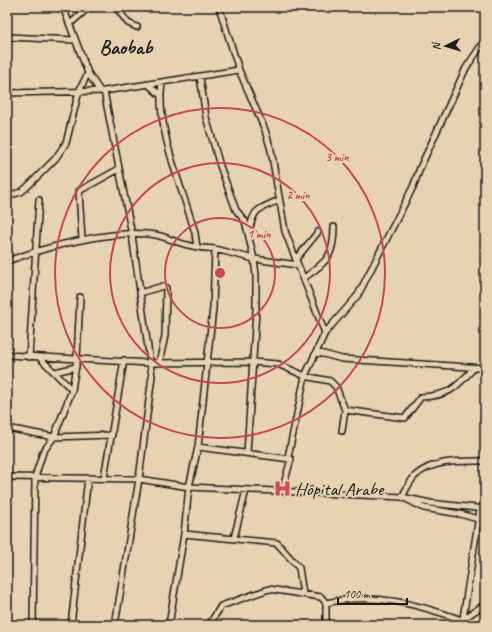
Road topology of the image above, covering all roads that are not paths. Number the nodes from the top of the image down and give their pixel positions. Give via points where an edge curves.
1 (63, 7) edge
2 (89, 7) edge
3 (116, 7) edge
4 (220, 7) edge
5 (70, 24) junction
6 (138, 27) dead end
7 (7, 38) edge
8 (75, 40) junction
9 (485, 40) edge
10 (239, 70) junction
11 (88, 73) junction
12 (200, 77) junction
13 (162, 83) junction
14 (149, 85) junction
15 (79, 91) junction
16 (102, 91) junction
17 (7, 93) edge
18 (160, 95) junction
19 (120, 169) junction
20 (7, 196) edge
21 (39, 200) dead end
22 (279, 200) junction
23 (334, 227) dead end
24 (318, 232) dead end
25 (132, 235) junction
26 (248, 235) junction
27 (82, 240) junction
28 (197, 247) junction
29 (215, 249) junction
30 (36, 252) junction
31 (254, 259) junction
32 (296, 259) junction
33 (7, 261) edge
34 (298, 266) junction
35 (304, 278) junction
36 (140, 293) junction
37 (80, 297) dead end
38 (325, 333) junction
39 (316, 352) junction
40 (7, 355) edge
41 (29, 357) junction
42 (40, 358) junction
43 (77, 359) junction
44 (124, 360) junction
45 (206, 362) junction
46 (252, 362) junction
47 (149, 363) junction
48 (159, 363) junction
49 (76, 367) junction
50 (474, 368) junction
51 (485, 368) edge
52 (55, 372) junction
53 (305, 376) junction
54 (72, 390) junction
55 (345, 410) junction
56 (7, 428) edge
57 (342, 431) dead end
58 (43, 435) junction
59 (112, 435) junction
60 (54, 437) junction
61 (198, 447) junction
62 (45, 448) junction
63 (247, 453) junction
64 (291, 459) junction
65 (485, 461) edge
66 (7, 477) edge
67 (35, 477) junction
68 (88, 478) junction
69 (104, 478) junction
70 (139, 479) junction
71 (189, 487) junction
72 (246, 490) junction
73 (282, 491) junction
74 (402, 497) junction
75 (482, 509) edge
76 (478, 518) junction
77 (485, 521) edge
78 (184, 534) junction
79 (234, 538) junction
80 (303, 594) junction
81 (326, 603) junction
82 (485, 604) edge
83 (462, 622) edge
84 (33, 625) edge
85 (72, 625) edge
86 (115, 625) edge
87 (169, 625) edge
88 (209, 625) edge
89 (326, 625) edge

1 - 5 street
2 - 5 street
3 - 6 street via 124,20
4 - 10 street
5 - 8 street
7 - 8 street
8 - 11 street
9 - 38 street via 466,68 413,187 358,295
10 - 12 street
10 - 22 street via 267,137
11 - 15 street
11 - 16 street
12 - 13 street
12 - 26 street via 206,117 220,166 236,210 245,221
13 - 14 street
13 - 18 street
14 - 16 street
14 - 18 street
15 - 16 street
15 - 17 street
15 - 20 street via 63,148 55,160 21,192
16 - 19 street
18 - 28 street via 165,131
19 - 25 street
19 - 27 street via 79,192
21 - 30 street
22 - 26 street via 264,205 252,215
22 - 32 street via 285,231
23 - 35 street via 332,251 323,263
24 - 32 street
25 - 27 street
25 - 28 street via 157,236
25 - 36 street
26 - 31 street
27 - 30 street
28 - 29 street
29 - 31 street
29 - 45 street via 213,308
30 - 33 street
30 - 41 street
31 - 34 street
31 - 46 street via 257,293
32 - 34 street
34 - 35 street
35 - 38 street
36 - 47 street
36 - 48 street via 163,286 166,288 165,336
37 - 43 street
38 - 39 street
39 - 50 street via 342,359
39 - 53 street
40 - 41 street
41 - 42 street
42 - 43 street
42 - 52 street
43 - 44 street
43 - 49 street
44 - 47 street
44 - 59 street
45 - 46 street
45 - 48 street
45 - 61 street
46 - 53 street via 278,364
46 - 63 street
47 - 48 street
47 - 70 street via 151,384
49 - 52 street
49 - 54 street
50 - 51 street
50 - 55 street via 448,392 419,399 405,418
52 - 54 street
53 - 55 street via 330,381 336,387
53 - 64 street via 288,457
54 - 60 street
55 - 57 street
56 - 58 street
58 - 60 street
58 - 62 street
59 - 60 street
59 - 69 street
60 - 62 street
61 - 63 street
61 - 71 street
62 - 67 street
63 - 64 street
64 - 73 street
65 - 74 street via 450,462 430,467 414,476
66 - 67 street
67 - 68 street
67 - 84 street
68 - 69 street
68 - 85 street
69 - 70 street
70 - 71 street
70 - 86 street
71 - 72 street
71 - 78 street
72 - 73 street
72 - 79 street
73 - 74 street
74 - 75 street
74 - 76 street via 424,508
75 - 76 street
76 - 77 street
76 - 83 street
78 - 79 street
78 - 87 street
79 - 80 street via 280,545 299,568
80 - 81 street via 321,598
80 - 88 street via 269,589 221,606
81 - 83 street via 378,598 422,606
81 - 89 street
82 - 83 street

